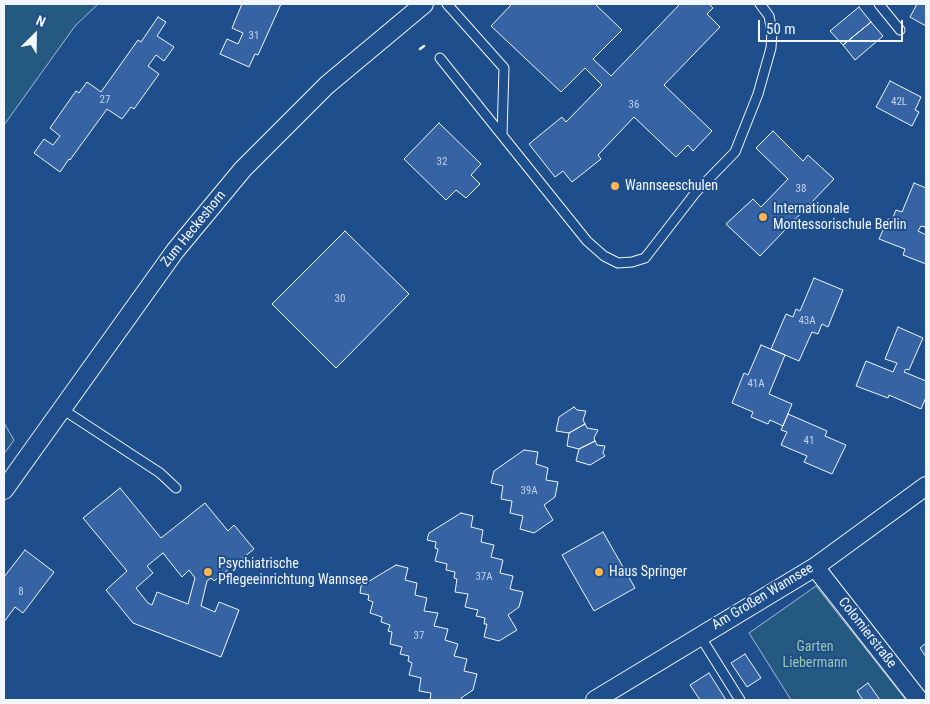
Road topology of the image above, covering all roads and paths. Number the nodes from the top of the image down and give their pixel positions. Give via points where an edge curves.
1 (424, 4) edge
2 (448, 4) edge
3 (760, 4) edge
4 (878, 4) edge
5 (900, 30) dead end
6 (440, 58) dead end
7 (502, 135) junction
8 (62, 409) junction
9 (926, 486) edge
10 (176, 488) dead end
11 (4, 490) edge
12 (815, 566) junction
13 (700, 636) junction
14 (595, 700) edge
15 (740, 700) edge
16 (919, 700) edge

1 - 8 street, Zum Heckeshorn via 327,85 243,169 175,251
2 - 7 lane via 504,68
3 - 7 lane via 769,16 771,48 758,94 735,152 696,192 645,258 618,263 604,256 587,241
4 - 5 lane
6 - 7 lane
8 - 10 lane via 160,473
8 - 11 street, Zum Heckeshorn
9 - 12 street, Am Großen Wannsee
12 - 13 street, Am Großen Wannsee
12 - 16 street, Colomierstraße
13 - 14 street, Am Großen Wannsee
13 - 15 lane

